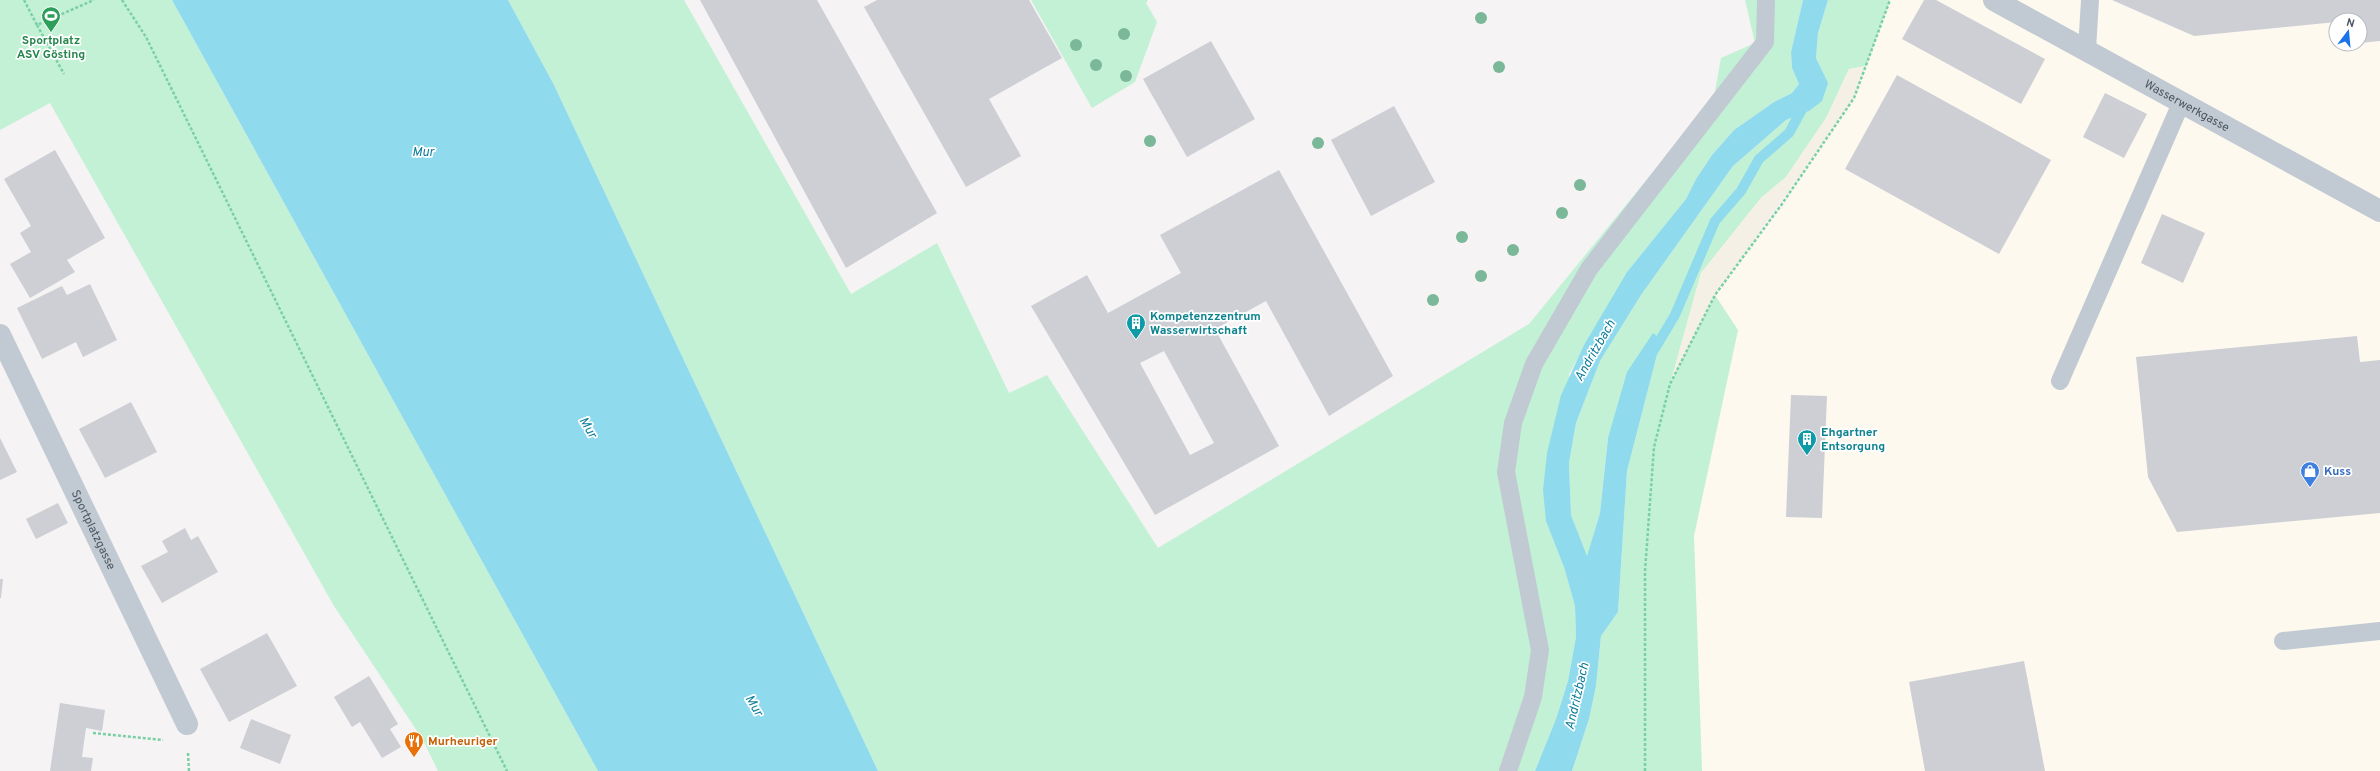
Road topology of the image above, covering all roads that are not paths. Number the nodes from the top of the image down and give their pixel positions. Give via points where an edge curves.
1 (1766, 0) edge
2 (1994, 0) edge
3 (2090, 0) edge
4 (2087, 50) junction
5 (2182, 101) junction
6 (2380, 211) edge
7 (0, 335) edge
8 (2060, 381) dead end
9 (2380, 631) edge
10 (2283, 641) dead end
11 (187, 724) dead end
12 (1508, 771) edge

1 - 12 lane via 1765,42 1589,269 1534,364 1513,423 1506,472 1540,650 1532,697
2 - 4 street, Wasserwerkgasse
3 - 4 lane
4 - 5 street, Wasserwerkgasse
5 - 6 street, Wasserwerkgasse
5 - 8 lane
7 - 11 street, Sportplatzgasse
9 - 10 lane

